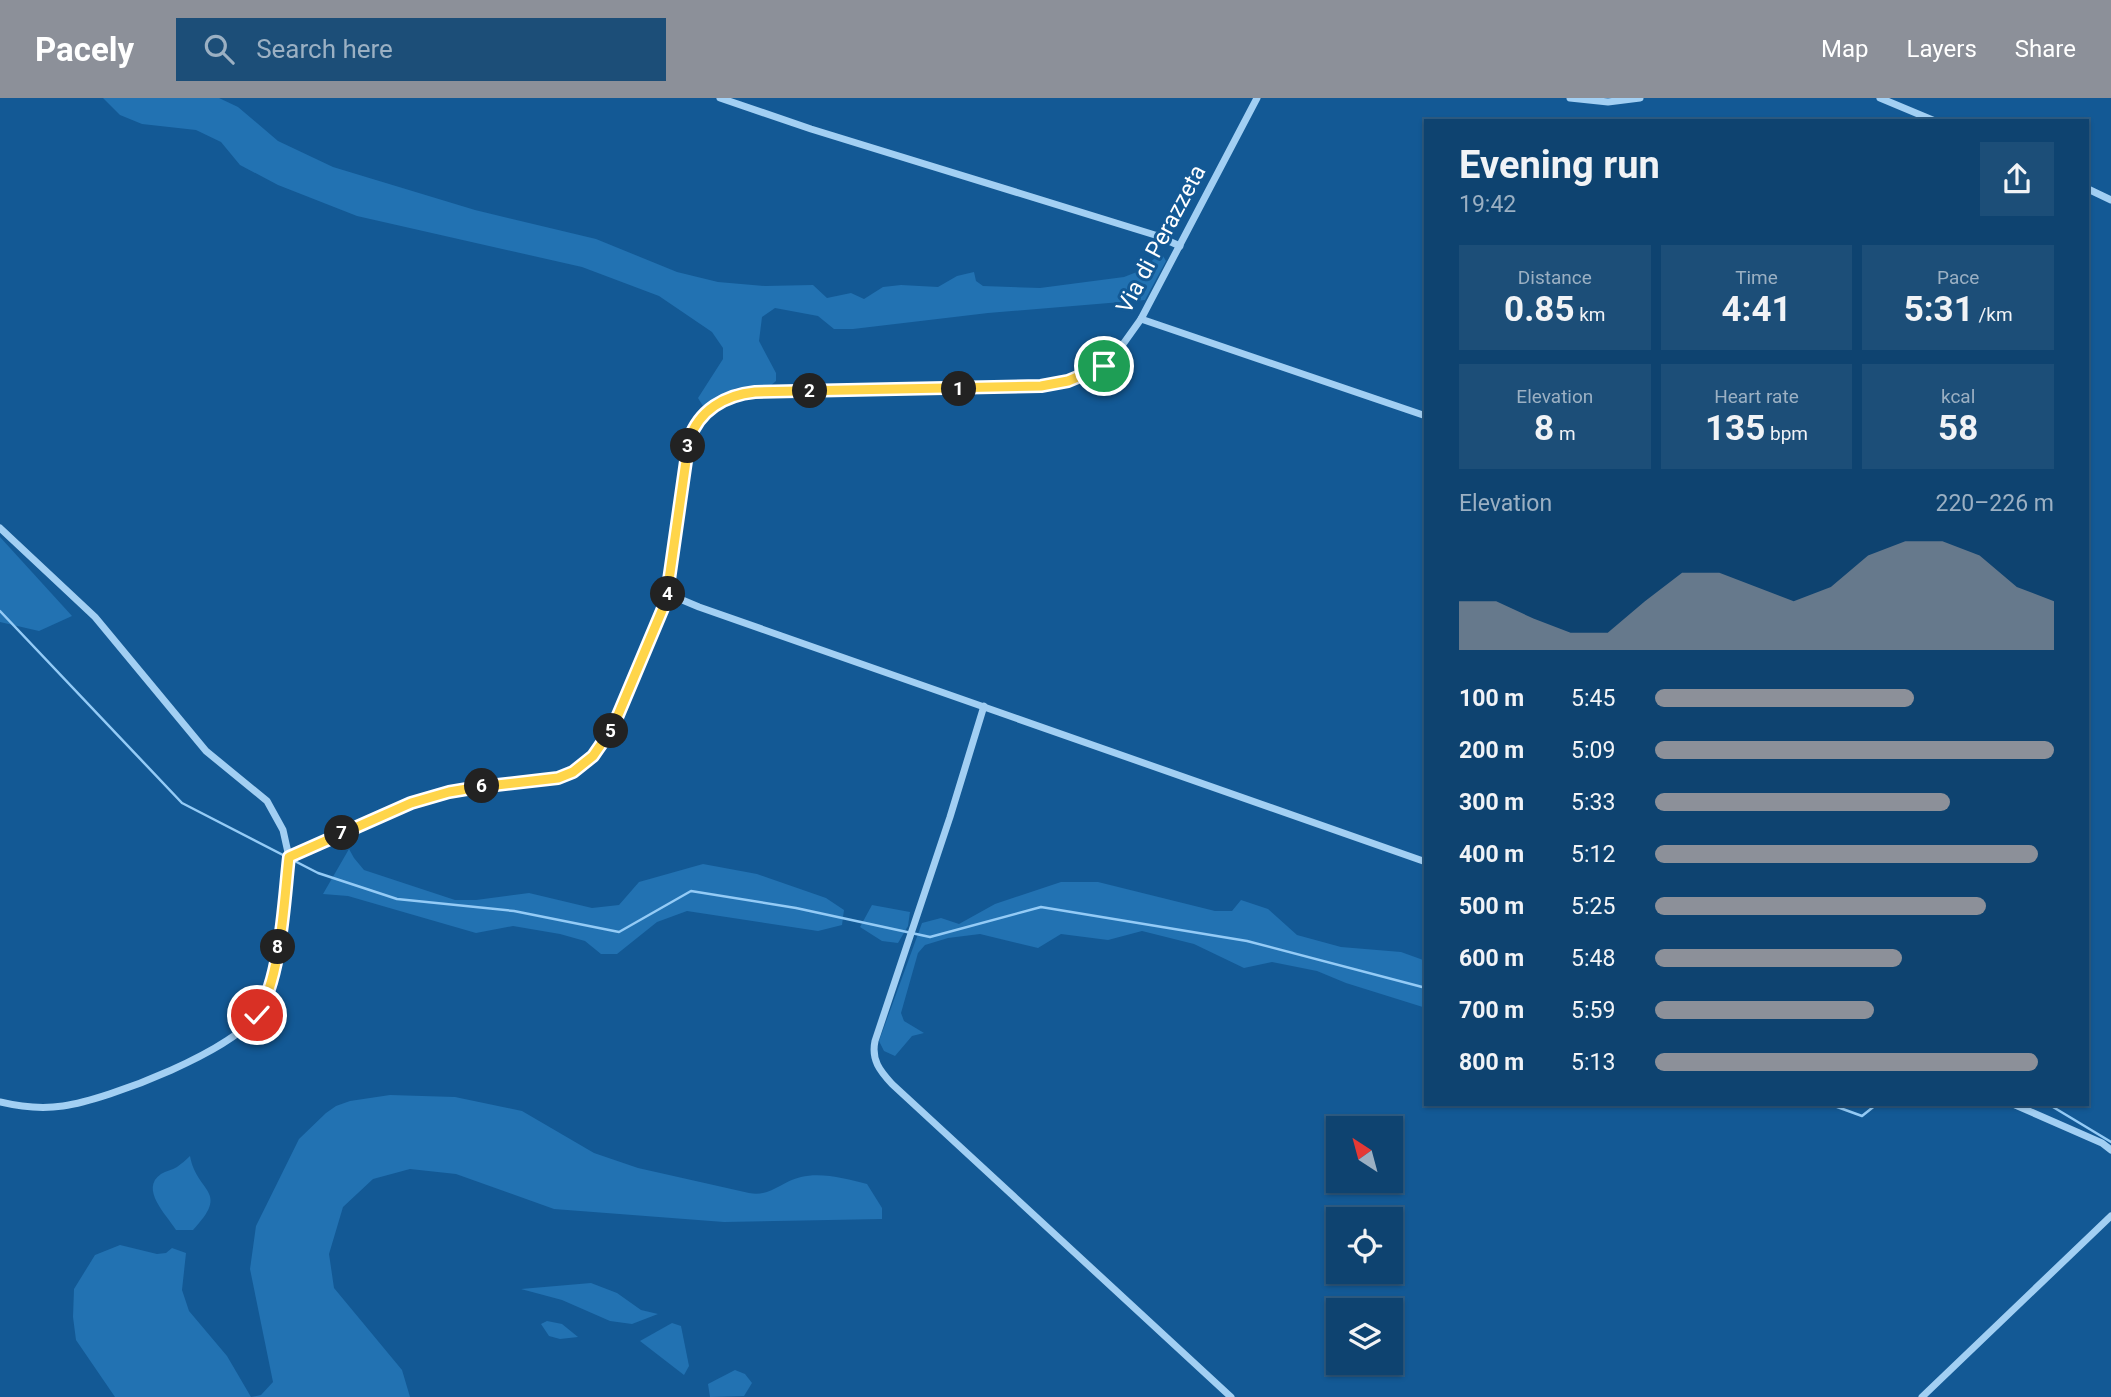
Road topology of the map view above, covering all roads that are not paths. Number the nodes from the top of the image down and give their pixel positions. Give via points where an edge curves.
1 (720, 98) edge
2 (1257, 98) edge
3 (1570, 98) edge
4 (1640, 98) edge
5 (1880, 98) edge
6 (1930, 119) edge
7 (2089, 189) edge
8 (2111, 200) edge
9 (1180, 246) junction
10 (1141, 319) junction
11 (1424, 415) edge
12 (0, 528) edge
13 (668, 594) junction
14 (984, 706) junction
15 (289, 857) junction
16 (1424, 861) edge
17 (0, 1102) edge
18 (2018, 1106) edge
19 (2111, 1150) edge
20 (2111, 1216) edge
21 (1231, 1397) edge
22 (1922, 1397) edge

1 - 9 street
2 - 9 street, Via di Perazzeta
3 - 4 street via 1608,102
5 - 6 street
7 - 8 street
9 - 10 street, Via di Perazzeta
10 - 11 street
10 - 13 street, Via di Perazzeta via 1104,366 1058,383 755,392 722,401 699,420 689,440
12 - 15 street via 90,611 211,757 264,798 281,824
13 - 14 street
13 - 15 street, Via di Perazzeta via 613,727 593,756 577,769 547,780 479,787 420,800
14 - 16 street
14 - 21 street via 875,1041 875,1062 892,1084
15 - 17 street via 270,985 260,1010 244,1029 180,1065 104,1096 53,1107
18 - 19 street
20 - 22 street

